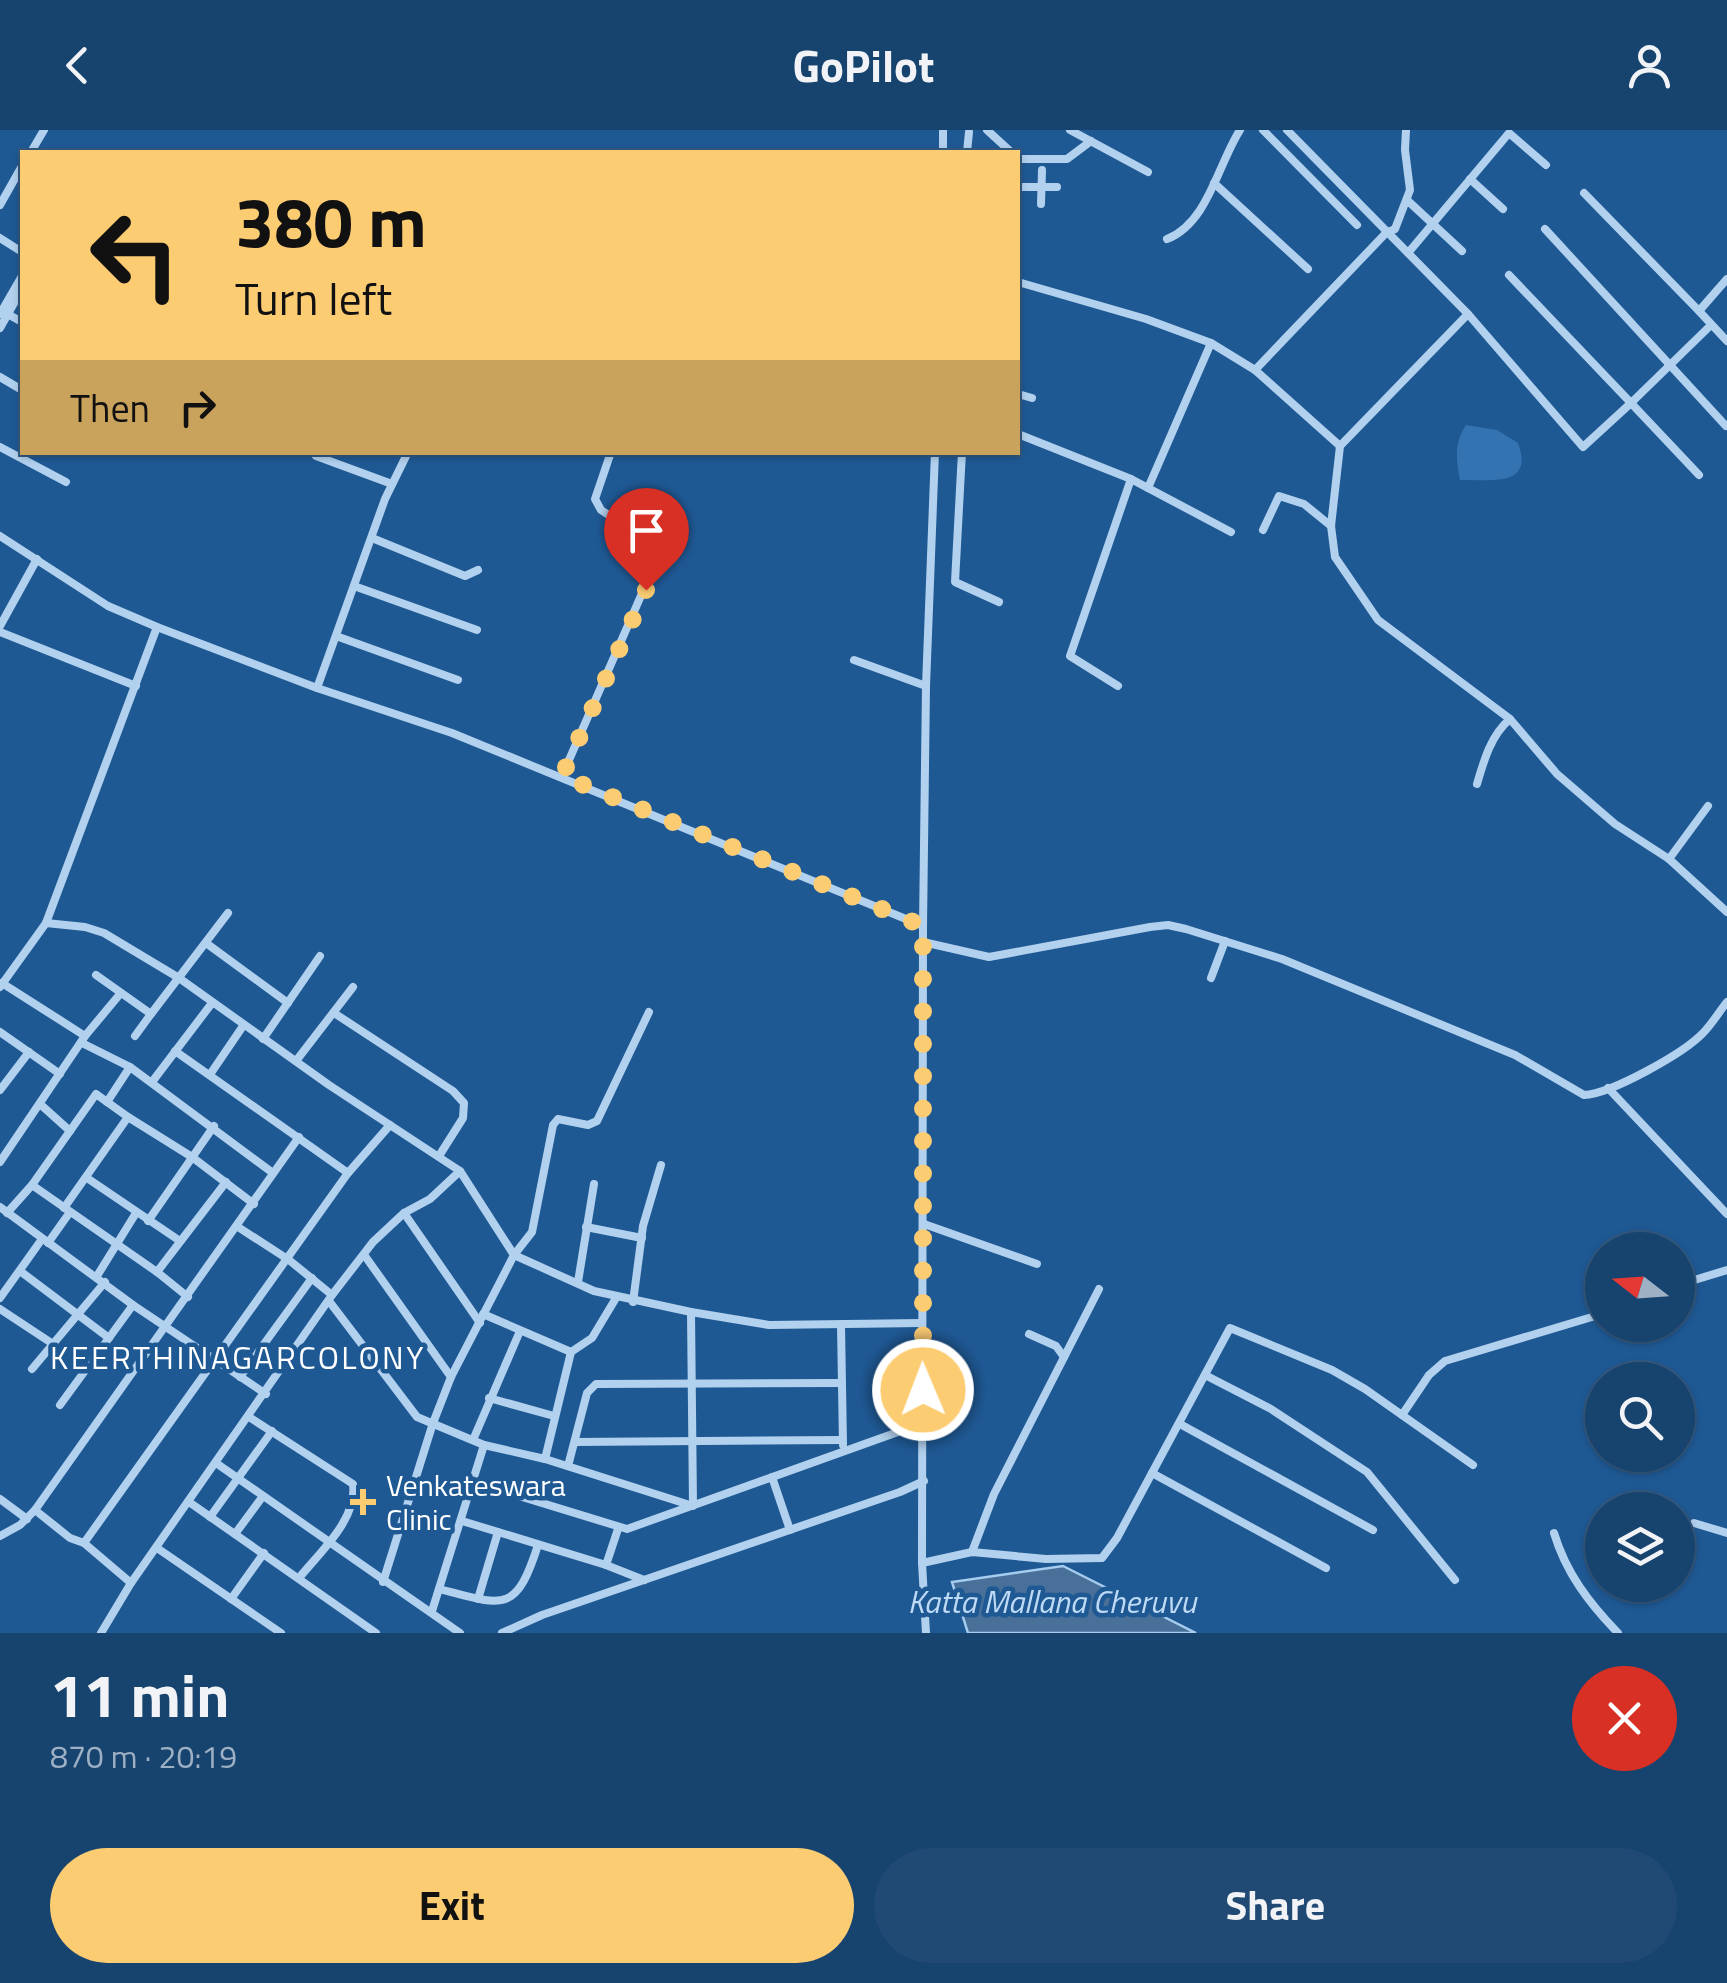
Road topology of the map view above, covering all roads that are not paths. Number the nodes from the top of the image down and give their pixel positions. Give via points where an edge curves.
1 (987, 130) edge
2 (1070, 130) edge
3 (1240, 130) edge
4 (1263, 130) edge
5 (1286, 130) edge
6 (1406, 130) edge
7 (1091, 141) junction
8 (1009, 150) edge
9 (1020, 159) edge
10 (1546, 165) dead end
11 (20, 170) edge
12 (1042, 170) dead end
13 (1148, 172) dead end
14 (1470, 179) junction
15 (1214, 183) junction
16 (1020, 187) edge
17 (1042, 187) junction
18 (1056, 187) dead end
19 (1584, 193) dead end
20 (1407, 200) junction
21 (1041, 204) dead end
22 (0, 205) edge
23 (1503, 209) dead end
24 (1432, 224) junction
25 (1357, 225) dead end
26 (1546, 230) dead end
27 (1386, 233) junction
28 (1167, 239) dead end
29 (1462, 251) dead end
30 (1408, 253) junction
31 (1308, 269) dead end
32 (1509, 276) dead end
33 (1727, 279) edge
34 (20, 280) edge
35 (1020, 283) edge
36 (20, 291) edge
37 (1699, 311) junction
38 (2, 312) edge
39 (1468, 314) junction
40 (1711, 325) junction
41 (0, 328) edge
42 (1727, 341) edge
43 (1211, 342) junction
44 (1670, 363) junction
45 (1254, 370) junction
46 (1020, 395) edge
47 (1032, 398) dead end
48 (1631, 402) junction
49 (1726, 426) edge
50 (1020, 435) edge
51 (1340, 446) junction
52 (0, 447) edge
53 (406, 455) edge
54 (610, 455) edge
55 (936, 455) edge
56 (962, 455) edge
57 (316, 456) dead end
58 (1699, 475) dead end
59 (1131, 479) junction
60 (66, 482) dead end
61 (392, 484) junction
62 (1148, 488) junction
63 (1331, 526) junction
64 (1263, 530) dead end
65 (1231, 532) dead end
66 (0, 536) edge
67 (372, 538) junction
68 (37, 559) junction
69 (478, 570) dead end
70 (354, 586) junction
71 (1000, 602) dead end
72 (157, 627) junction
73 (0, 629) edge
74 (476, 630) dead end
75 (336, 636) junction
76 (854, 660) dead end
77 (458, 680) dead end
78 (136, 686) junction
79 (926, 686) junction
80 (1118, 686) dead end
81 (317, 688) junction
82 (1510, 719) junction
83 (562, 776) junction
84 (1476, 784) dead end
85 (1708, 806) dead end
86 (1669, 859) junction
87 (1727, 912) edge
88 (228, 913) dead end
89 (46, 922) junction
90 (923, 926) junction
91 (1225, 941) junction
92 (923, 942) junction
93 (206, 944) junction
94 (320, 956) dead end
95 (96, 975) dead end
96 (178, 978) junction
97 (1211, 978) dead end
98 (1, 985) edge
99 (353, 986) dead end
100 (120, 994) junction
101 (1727, 1002) edge
102 (288, 1003) junction
103 (212, 1004) junction
104 (649, 1012) dead end
105 (334, 1013) junction
106 (150, 1014) junction
107 (244, 1026) junction
108 (0, 1032) edge
109 (135, 1036) dead end
110 (83, 1039) junction
111 (263, 1039) junction
112 (176, 1051) junction
113 (29, 1052) junction
114 (296, 1062) junction
115 (130, 1067) junction
116 (211, 1073) junction
117 (60, 1074) junction
118 (152, 1082) junction
119 (1608, 1088) junction
120 (0, 1090) edge
121 (107, 1102) junction
122 (40, 1104) junction
123 (128, 1117) junction
124 (390, 1125) junction
125 (214, 1126) junction
126 (70, 1132) junction
127 (299, 1137) junction
128 (439, 1156) junction
129 (192, 1157) junction
130 (1, 1160) edge
131 (660, 1165) dead end
132 (460, 1172) junction
133 (273, 1173) junction
134 (348, 1173) junction
135 (87, 1178) junction
136 (226, 1182) junction
137 (594, 1184) dead end
138 (32, 1185) junction
139 (254, 1204) junction
140 (4, 1210) edge
141 (67, 1210) junction
142 (404, 1212) junction
143 (136, 1213) junction
144 (1727, 1214) edge
145 (148, 1222) junction
146 (924, 1224) junction
147 (586, 1226) junction
148 (238, 1227) junction
149 (642, 1238) junction
150 (46, 1241) junction
151 (180, 1241) junction
152 (116, 1246) junction
153 (514, 1255) junction
154 (365, 1256) junction
155 (289, 1260) junction
156 (1036, 1264) dead end
157 (1727, 1270) edge
158 (20, 1272) junction
159 (157, 1272) junction
160 (312, 1278) junction
161 (101, 1279) junction
162 (1695, 1280) edge
163 (578, 1282) junction
164 (1099, 1289) dead end
165 (188, 1297) junction
166 (0, 1298) edge
167 (331, 1298) junction
168 (616, 1298) junction
169 (633, 1302) junction
170 (133, 1304) junction
171 (0, 1309) edge
172 (691, 1312) junction
173 (79, 1313) junction
174 (482, 1319) junction
175 (1585, 1319) edge
176 (922, 1323) junction
177 (841, 1325) junction
178 (166, 1327) junction
179 (520, 1331) junction
180 (1029, 1334) dead end
181 (109, 1338) junction
182 (54, 1344) junction
183 (571, 1352) junction
184 (1064, 1358) junction
185 (213, 1359) junction
186 (32, 1369) dead end
187 (1206, 1376) junction
188 (451, 1377) junction
189 (240, 1378) junction
190 (692, 1383) junction
191 (842, 1383) junction
192 (266, 1394) junction
193 (490, 1398) junction
194 (60, 1406) dead end
195 (1402, 1415) junction
196 (554, 1416) junction
197 (249, 1417) junction
198 (433, 1422) junction
199 (923, 1423) junction
200 (1180, 1424) junction
201 (272, 1431) junction
202 (473, 1440) junction
203 (842, 1440) junction
204 (693, 1441) junction
205 (575, 1442) junction
206 (484, 1445) junction
207 (843, 1452) junction
208 (544, 1460) junction
209 (216, 1464) junction
210 (1473, 1465) dead end
211 (568, 1466) junction
212 (1152, 1473) junction
213 (772, 1477) junction
214 (239, 1479) junction
215 (474, 1482) junction
216 (924, 1482) junction
217 (263, 1496) junction
218 (0, 1499) edge
219 (189, 1502) junction
220 (692, 1506) junction
221 (35, 1510) junction
222 (210, 1516) junction
223 (27, 1519) junction
224 (462, 1521) junction
225 (1695, 1522) edge
226 (618, 1528) junction
227 (790, 1530) junction
228 (1373, 1530) dead end
229 (498, 1532) junction
230 (1727, 1532) edge
231 (1554, 1533) dead end
232 (235, 1534) junction
233 (0, 1536) edge
234 (330, 1540) junction
235 (84, 1543) junction
236 (538, 1545) junction
237 (158, 1548) junction
238 (972, 1552) junction
239 (264, 1553) junction
240 (922, 1563) junction
241 (606, 1565) junction
242 (1326, 1568) dead end
243 (299, 1578) junction
244 (644, 1580) junction
245 (1455, 1580) dead end
246 (384, 1582) junction
247 (132, 1584) junction
248 (440, 1588) junction
249 (232, 1599) junction
250 (478, 1599) junction
251 (432, 1611) junction
252 (100, 1633) edge
253 (280, 1633) edge
254 (376, 1633) edge
255 (460, 1633) edge
256 (502, 1633) edge
257 (926, 1633) edge
258 (1618, 1633) edge

1 - 8 street
2 - 7 street
3 - 15 street
4 - 25 street
5 - 27 street
6 - 20 street
7 - 9 street via 1067,158
7 - 13 street
10 - 14 street via 1509,134
11 - 22 street
12 - 17 street
14 - 23 street
14 - 24 street
15 - 28 street via 1182,233
15 - 31 street
16 - 17 street
17 - 18 street
17 - 21 street
19 - 37 street
20 - 24 street
20 - 27 street via 1395,230
24 - 29 street
24 - 30 street
26 - 44 street
27 - 30 street
27 - 45 street
30 - 39 street
32 - 48 street
33 - 37 street
34 - 38 street
35 - 43 street
36 - 38 street
37 - 40 street
38 - 41 street
39 - 48 street via 1583,447
39 - 51 street
40 - 42 street
40 - 44 street
43 - 45 street
43 - 62 street
44 - 48 street
44 - 49 street
45 - 51 street
46 - 47 street
48 - 58 street
50 - 59 street
51 - 63 street
52 - 60 street
53 - 61 street
54 - 83 street via 595,499 601,510 661,550
55 - 79 street
56 - 71 street via 955,582
57 - 61 street
59 - 62 street
59 - 80 street via 1070,656
61 - 67 street
62 - 65 street
63 - 64 street via 1304,504 1278,496
63 - 82 street via 1335,556 1378,620
66 - 68 street
67 - 69 street via 466,576
67 - 70 street
68 - 72 street via 108,606
68 - 73 street
70 - 74 street
70 - 75 street
72 - 78 street
72 - 81 street
73 - 78 street
75 - 77 street
75 - 81 street
76 - 79 street
78 - 89 street
79 - 90 street
81 - 83 street
82 - 84 street via 1484,757
82 - 86 street via 1557,774
83 - 90 street
85 - 86 street
86 - 87 street
88 - 93 street
89 - 96 street via 104,933
89 - 98 street
90 - 92 street
91 - 92 street via 1168,925 989,957
91 - 97 street
91 - 119 street via 1515,1055 1578,1093
92 - 146 street
93 - 96 street
93 - 102 street
94 - 102 street
95 - 100 street
96 - 103 street
96 - 106 street
98 - 110 street
99 - 105 street
100 - 106 street
100 - 110 street
101 - 119 street via 1692,1042
102 - 111 street
103 - 107 street
103 - 112 street
104 - 153 street via 597,1121 555,1121 532,1232
105 - 114 street
105 - 128 street via 464,1103 463,1118
106 - 109 street
107 - 111 street
107 - 116 street
108 - 113 street
110 - 115 street
110 - 117 street
111 - 114 street
112 - 116 street
112 - 118 street
113 - 117 street
113 - 120 street
114 - 124 street
115 - 118 street
115 - 121 street
116 - 127 street
117 - 122 street
118 - 125 street
119 - 144 street
121 - 123 street
121 - 126 street via 96,1094
122 - 126 street
122 - 130 street
123 - 129 street
123 - 135 street
124 - 128 street
124 - 134 street
125 - 129 street
125 - 133 street
126 - 138 street
127 - 133 street
127 - 134 street
128 - 132 street
129 - 136 street
129 - 145 street
131 - 149 street
132 - 142 street
132 - 153 street
133 - 139 street
134 - 155 street
135 - 141 street
135 - 143 street
136 - 139 street
136 - 151 street
137 - 147 street
138 - 140 street
138 - 141 street
139 - 148 street
140 - 150 street
141 - 150 street
141 - 152 street
142 - 154 street
142 - 174 street
143 - 145 street
143 - 152 street
145 - 151 street
146 - 156 street
146 - 176 street
147 - 149 street
147 - 163 street
148 - 155 street
148 - 165 street
149 - 169 street
150 - 158 street
150 - 161 street
151 - 159 street
152 - 159 street
152 - 161 street
153 - 163 street
153 - 174 street
154 - 167 street
154 - 188 street
155 - 160 street
155 - 185 street
157 - 162 street
158 - 166 street
158 - 173 street
159 - 165 street
160 - 167 street
160 - 189 street
161 - 170 street
161 - 173 street
163 - 168 street
164 - 184 street
165 - 178 street
167 - 192 street
167 - 198 street via 412,1413
168 - 169 street
168 - 183 street via 592,1338
169 - 172 street
170 - 178 street
170 - 181 street
171 - 182 street
172 - 177 street via 769,1324
172 - 190 street
173 - 181 street
173 - 182 street
174 - 179 street
174 - 188 street
175 - 195 street via 1446,1361
176 - 177 street
176 - 199 street
177 - 191 street
178 - 185 street
178 - 221 street
179 - 183 street
179 - 193 street
180 - 184 street via 1056,1346
181 - 194 street
182 - 186 street
183 - 196 street
184 - 238 street
185 - 189 street
185 - 235 street
187 - 195 street via 1230,1328 1332,1370
187 - 200 street
187 - 245 street via 1367,1472
188 - 198 street
189 - 192 street
190 - 191 street
190 - 204 street
190 - 205 street via 596,1384 587,1393
191 - 203 street
192 - 197 street
193 - 196 street
193 - 202 street
195 - 210 street
196 - 208 street
197 - 201 street
197 - 209 street
198 - 202 street
198 - 246 street
199 - 207 street
199 - 216 street
200 - 212 street
200 - 228 street
201 - 214 street
201 - 234 street via 353,1484 352,1503
202 - 206 street
203 - 204 street
203 - 207 street
204 - 205 street
204 - 220 street
205 - 211 street
206 - 208 street
206 - 215 street
207 - 213 street
208 - 211 street
209 - 214 street
209 - 219 street
211 - 220 street
212 - 238 street via 1102,1558
212 - 242 street
213 - 220 street
213 - 227 street
214 - 217 street
214 - 222 street
215 - 224 street
215 - 226 street
216 - 227 street
216 - 240 street
217 - 232 street
217 - 234 street
218 - 223 street
219 - 222 street
219 - 237 street
220 - 226 street
221 - 223 street
221 - 235 street
222 - 232 street
223 - 233 street
224 - 229 street
224 - 248 street
225 - 230 street
226 - 241 street
227 - 244 street
229 - 236 street
229 - 250 street
231 - 258 street via 1583,1593
232 - 239 street
234 - 243 street
234 - 246 street
235 - 247 street
236 - 241 street
236 - 250 street via 518,1592 500,1601
237 - 247 street
237 - 249 street
238 - 240 street
239 - 243 street
239 - 249 street
240 - 257 street
241 - 244 street
243 - 254 street
244 - 256 street
246 - 251 street
247 - 252 street
248 - 250 street
248 - 251 street
249 - 253 street
251 - 255 street

